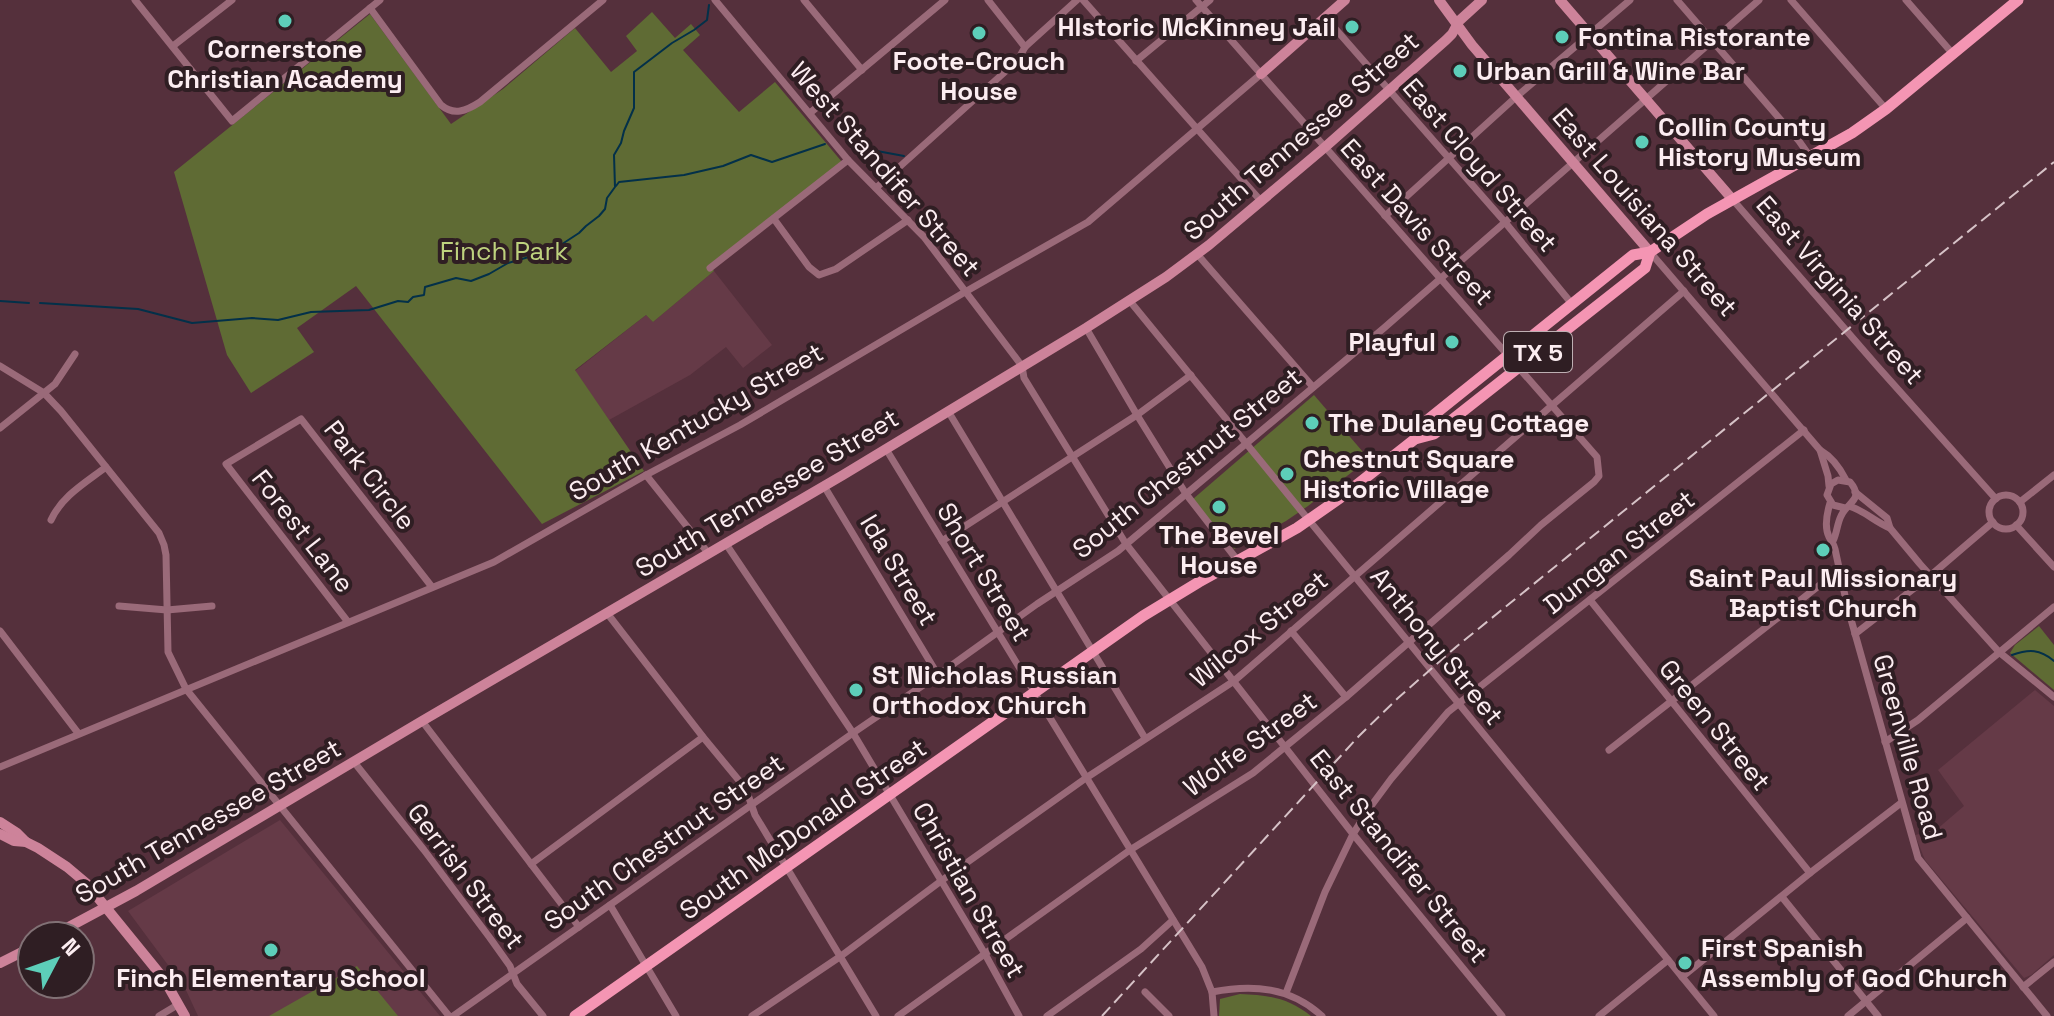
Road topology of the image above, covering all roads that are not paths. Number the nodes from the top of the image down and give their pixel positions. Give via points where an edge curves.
1 (135, 0) edge
2 (232, 0) edge
3 (380, 0) edge
4 (603, 0) edge
5 (715, 0) edge
6 (804, 0) edge
7 (945, 0) edge
8 (988, 0) edge
9 (1080, 0) edge
10 (1210, 0) edge
11 (1345, 0) edge
12 (1439, 0) edge
13 (1482, 0) edge
14 (1560, 0) edge
15 (1630, 0) edge
16 (1677, 0) edge
17 (1759, 0) edge
18 (1791, 0) edge
19 (1906, 0) edge
20 (2018, 0) edge
21 (1199, 3) edge
22 (370, 8) junction
23 (1325, 17) junction
24 (1457, 24) junction
25 (1590, 34) junction
26 (1713, 42) junction
27 (173, 46) junction
28 (1025, 47) junction
29 (1953, 54) junction
30 (1136, 61) junction
31 (862, 70) junction
32 (1261, 74) junction
33 (1389, 89) junction
34 (1516, 97) junction
35 (1645, 99) junction
36 (1886, 109) junction
37 (810, 113) junction
38 (1197, 130) junction
39 (1324, 148) junction
40 (1450, 158) junction
41 (1811, 158) junction
42 (848, 160) junction
43 (1572, 162) junction
44 (876, 188) junction
45 (1733, 200) junction
46 (1261, 201) junction
47 (1385, 216) junction
48 (774, 219) junction
49 (908, 220) junction
50 (1504, 221) junction
51 (1650, 252) junction
52 (1197, 254) junction
53 (710, 268) dead end
54 (1440, 278) junction
55 (1684, 291) junction
56 (965, 292) junction
57 (1129, 300) junction
58 (1572, 304) junction
59 (1086, 328) junction
60 (75, 354) dead end
61 (1508, 355) junction
62 (0, 366) edge
63 (1022, 366) junction
64 (1519, 367) junction
65 (1191, 375) junction
66 (1313, 387) junction
67 (44, 393) junction
68 (1551, 405) junction
69 (948, 411) junction
70 (1137, 415) junction
71 (0, 428) edge
72 (1804, 430) junction
73 (1415, 439) junction
74 (1247, 443) junction
75 (886, 449) junction
76 (1820, 450) junction
77 (1073, 457) junction
78 (226, 464) joint
79 (106, 467) junction
80 (1599, 472) joint
81 (646, 475) junction
82 (2054, 475) edge
83 (1846, 480) junction
84 (824, 486) junction
85 (1829, 487) junction
86 (1855, 492) junction
87 (1186, 494) junction
88 (1996, 499) junction
89 (2020, 502) junction
90 (1002, 503) junction
91 (1830, 503) junction
92 (1847, 507) junction
93 (51, 520) dead end
94 (1308, 520) junction
95 (1993, 522) junction
96 (2016, 525) junction
97 (1890, 528) junction
98 (942, 541) junction
99 (1833, 541) junction
100 (726, 544) junction
101 (1126, 544) junction
102 (709, 554) junction
103 (1238, 561) junction
104 (2054, 567) edge
105 (1839, 570) junction
106 (1354, 576) junction
107 (1930, 576) junction
108 (432, 587) junction
109 (1056, 590) junction
110 (1169, 600) junction
111 (1590, 600) junction
112 (119, 606) dead end
113 (212, 606) dead end
114 (2054, 607) edge
115 (167, 610) junction
116 (607, 613) junction
117 (348, 622) junction
118 (0, 631) edge
119 (1291, 631) junction
120 (997, 632) junction
121 (1855, 634) junction
122 (1409, 643) junction
123 (1093, 652) junction
124 (1999, 652) junction
125 (938, 675) junction
126 (1234, 681) junction
127 (186, 689) junction
128 (1034, 693) junction
129 (1346, 697) junction
130 (2054, 697) edge
131 (1671, 702) junction
132 (1458, 704) junction
133 (422, 721) junction
134 (78, 733) junction
135 (853, 733) junction
136 (703, 737) junction
137 (1145, 738) junction
138 (1885, 742) junction
139 (1285, 747) junction
140 (1609, 750) dead end
141 (354, 762) junction
142 (0, 767) edge
143 (1086, 778) junction
144 (890, 795) junction
145 (1901, 803) junction
146 (751, 804) junction
147 (280, 806) junction
148 (0, 822) edge
149 (0, 834) edge
150 (1353, 834) junction
151 (26, 842) junction
152 (1130, 850) junction
153 (531, 864) junction
154 (787, 868) junction
155 (1810, 873) junction
156 (941, 881) junction
157 (1782, 897) junction
158 (610, 905) junction
159 (107, 907) junction
160 (1967, 918) junction
161 (82, 920) edge
162 (1173, 920) junction
163 (579, 927) junction
164 (985, 954) junction
165 (841, 956) junction
166 (1668, 960) junction
167 (2054, 962) edge
168 (646, 966) junction
169 (513, 974) junction
170 (1682, 977) junction
171 (2023, 987) junction
172 (1145, 992) dead end
173 (1212, 992) junction
174 (1286, 993) junction
175 (1866, 1002) junction
176 (179, 1004) junction
177 (2045, 1015) edge
178 (159, 1016) edge
179 (185, 1016) edge
180 (451, 1016) edge
181 (543, 1016) edge
182 (575, 1016) edge
183 (676, 1016) edge
184 (752, 1016) edge
185 (876, 1016) edge
186 (898, 1016) edge
187 (1019, 1016) edge
188 (1047, 1016) edge
189 (1169, 1016) edge
190 (1214, 1016) edge
191 (1322, 1016) edge
192 (1502, 1016) edge
193 (1599, 1016) edge
194 (1714, 1016) edge
195 (1848, 1016) edge
196 (1878, 1016) edge

1 - 27 street
2 - 27 street
3 - 22 street
4 - 22 street via 480,102 457,112 441,105
5 - 37 street, West Standifer Street
6 - 31 street
7 - 31 street
8 - 28 street
9 - 28 street
9 - 30 street
10 - 21 street
11 - 23 street, South Kentucky Street
12 - 24 street, East Louisiana Street
13 - 24 street, South Tennessee Street
14 - 25 street, East Virginia Street
15 - 25 street
16 - 26 street
17 - 26 street, South Chestnut Street
18 - 36 street
19 - 29 street
20 - 29 main road, TX 5
21 - 30 street
21 - 32 street, East Davis Street
22 - 27 street via 232,121
23 - 32 street, South Kentucky Street
23 - 33 street, East Cloyd Street
24 - 33 street, South Tennessee Street
24 - 34 street, East Louisiana Street
25 - 34 street
25 - 35 street, East Virginia Street
26 - 35 street, South Chestnut Street
26 - 41 street
28 - 44 street via 1007,70
29 - 36 main road, TX 5
30 - 38 street
31 - 37 street
32 - 38 street, South Kentucky Street
32 - 39 street, East Davis Street
33 - 39 street, South Tennessee Street
33 - 40 street, East Cloyd Street
34 - 40 street
34 - 43 street, East Louisiana Street
35 - 43 street, South Chestnut Street
35 - 45 street, East Virginia Street
36 - 41 main road, TX 5
37 - 42 street, West Standifer Street
38 - 46 street
38 - 56 street, South Kentucky Street via 1088,222
39 - 46 street, South Tennessee Street
39 - 47 street, East Davis Street
40 - 47 street
40 - 50 street, East Cloyd Street
41 - 45 main road, TX 5
42 - 44 street, West Standifer Street
42 - 48 street
43 - 50 street, South Chestnut Street
43 - 51 street, East Louisiana Street
44 - 49 street, West Standifer Street
45 - 51 main road, TX 5
45 - 88 street, East Virginia Street
46 - 52 street, South Tennessee Street
47 - 54 street, East Davis Street
48 - 49 street via 819,275
48 - 53 street
49 - 56 street, West Standifer Street
50 - 54 street, South Chestnut Street
50 - 58 street, East Cloyd Street
51 - 55 street, East Louisiana Street
51 - 58 main road, South McDonald Street / TX 5 via 1633,255
51 - 64 main road, South McDonald Street / TX 5 via 1645,268
52 - 57 street, South Tennessee Street
52 - 66 street
54 - 61 street, East Davis Street
54 - 66 street, South Chestnut Street
55 - 68 street, Wilcox Street
55 - 72 street, East Louisiana Street
56 - 63 street, West Standifer Street
56 - 81 street, South Kentucky Street
57 - 59 street, South Tennessee Street
57 - 65 street, Anthony Street
58 - 61 main road, South McDonald Street / TX 5
59 - 63 street, South Tennessee Street
59 - 70 street
60 - 67 street
61 - 64 street, East Davis Street
61 - 73 main road, South McDonald Street / TX 5 via 1425,422
62 - 67 street
63 - 69 street, South Tennessee Street
63 - 77 street, East Standifer Street via 1024,378
64 - 68 street, East Davis Street
64 - 73 main road, South McDonald Street / TX 5 via 1434,434
65 - 70 street
65 - 74 street, Anthony Street
66 - 74 street, South Chestnut Street
67 - 71 street
67 - 79 street
68 - 80 street, East Davis Street via 1597,457
68 - 106 street, Wilcox Street
69 - 75 street, South Tennessee Street
69 - 90 street
70 - 77 street
70 - 87 street
72 - 76 street, East Louisiana Street
72 - 111 street, Dungan Street
73 - 94 main road, South McDonald Street / TX 5
74 - 87 street, South Chestnut Street
74 - 94 street, Anthony Street
75 - 84 street, South Tennessee Street
75 - 98 street, Short Street
76 - 83 street, East Louisiana Street
76 - 85 street, East Louisiana Street
77 - 90 street
77 - 101 street, East Standifer Street
78 - 108 street, Park Circle via 301,419
78 - 117 street, Forest Lane
79 - 93 street via 64,499
79 - 115 street via 159,533 166,555
80 - 122 street, Wolfe Street via 1594,482
81 - 102 street
81 - 108 street, South Kentucky Street via 494,562
82 - 89 street
83 - 85 street
83 - 86 street
84 - 100 street, South Tennessee Street
84 - 125 street, Ida Street
85 - 91 street
86 - 92 street
86 - 97 street via 1887,518
87 - 101 street, South Chestnut Street
87 - 103 street
88 - 89 street via 2007,495
88 - 95 street via 1990,512
89 - 96 street via 2023,514
90 - 98 street
90 - 109 street
91 - 92 street
91 - 99 street, Greenville Road via 1827,534
92 - 97 street
92 - 99 street
94 - 103 main road, South McDonald Street / TX 5
94 - 106 street, Anthony Street
95 - 96 street via 2003,528
95 - 107 street
96 - 104 street
97 - 107 street
98 - 120 street, Short Street
99 - 105 street, Greenville Road
100 - 102 street, South Tennessee Street
100 - 135 street, Christian Street
101 - 109 street, South Chestnut Street
101 - 110 street, East Standifer Street
102 - 116 street, South Tennessee Street
103 - 110 main road, South McDonald Street / TX 5
105 - 121 street, Greenville Road
105 - 131 street
106 - 119 street, Wilcox Street
106 - 122 street, Anthony Street
107 - 121 street
107 - 124 street
108 - 117 street, South Kentucky Street
109 - 120 street, South Chestnut Street
109 - 123 street
110 - 123 main road, South McDonald Street / TX 5
110 - 126 street, East Standifer Street
111 - 131 street, Green Street
111 - 132 street, Dungan Street
112 - 115 street
113 - 115 street
114 - 124 street
115 - 127 street via 168,652
116 - 133 street, South Tennessee Street
116 - 136 street
117 - 127 street, South Kentucky Street
118 - 134 street
119 - 126 street, Wilcox Street
119 - 129 street
120 - 125 street, South Chestnut Street
120 - 128 street, Short Street
121 - 138 street, Greenville Road
122 - 129 street, Wolfe Street
122 - 132 street, Anthony Street
123 - 128 main road, South McDonald Street / TX 5
123 - 137 street
124 - 130 street
124 - 138 street
125 - 135 street, South Chestnut Street
126 - 137 street, Wilcox Street
126 - 139 street, East Standifer Street
127 - 134 street, South Kentucky Street
127 - 147 street
128 - 143 street, Short Street
128 - 144 main road, South McDonald Street / TX 5
129 - 139 street, Wolfe Street
131 - 140 street
131 - 155 street, Green Street
132 - 150 street, Dungan Street via 1391,779
132 - 166 street, Anthony Street
133 - 141 street, South Tennessee Street
133 - 153 street
134 - 142 street, South Kentucky Street
135 - 144 street, Christian Street
135 - 146 street, South Chestnut Street
136 - 146 street via 746,789
136 - 153 street
137 - 143 street, Wilcox Street
138 - 145 street, Greenville Road
139 - 150 street, East Standifer Street
139 - 152 street, Wolfe Street via 1243,780
141 - 147 street, South Tennessee Street
141 - 169 street, Gerrish Street
143 - 152 street, Short Street
143 - 156 street, Wilcox Street
144 - 154 main road, South McDonald Street / TX 5
144 - 156 street, Christian Street
145 - 155 street
145 - 160 street, Greenville Road via 1918,858
146 - 154 street
146 - 158 street, South Chestnut Street
147 - 159 street, South Tennessee Street
147 - 180 street
148 - 151 street
149 - 151 street
150 - 174 street, Dungan Street
150 - 192 street, East Standifer Street
151 - 159 street via 74,873
152 - 162 street, Short Street
152 - 164 street, Wolfe Street
153 - 163 street
154 - 165 street
154 - 168 main road, South McDonald Street / TX 5
155 - 157 street
156 - 164 street, Christian Street
156 - 165 street, Wilcox Street
157 - 170 street
157 - 175 street
158 - 163 street, South Chestnut Street
158 - 168 street
159 - 161 street, South Tennessee Street
159 - 176 street
160 - 171 street, Greenville Road
160 - 175 street
162 - 173 street, Short Street
162 - 188 street
163 - 169 street, South Chestnut Street
164 - 186 street, Wolfe Street
164 - 187 street, Christian Street
165 - 184 street, Wilcox Street
165 - 185 street
166 - 170 street, Anthony Street
166 - 193 street
167 - 171 street
168 - 182 main road, South McDonald Street / TX 5
168 - 183 street
169 - 180 street, South Chestnut Street
169 - 181 street, Gerrish Street
170 - 194 street, Anthony Street
171 - 177 street, Greenville Road
172 - 189 street
173 - 174 street via 1247,987
173 - 190 street
174 - 191 street
175 - 195 street
175 - 196 street
176 - 178 street
176 - 179 street

